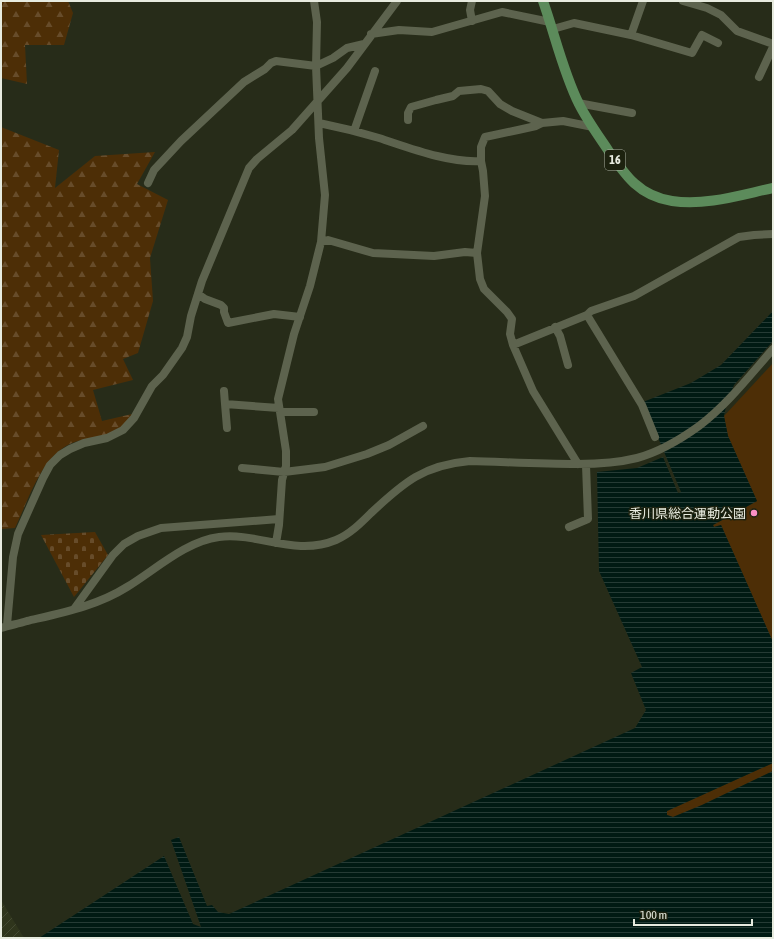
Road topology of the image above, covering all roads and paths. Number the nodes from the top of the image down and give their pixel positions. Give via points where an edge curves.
1 (314, 1) edge
2 (397, 1) edge
3 (472, 1) edge
4 (544, 1) edge
5 (643, 1) edge
6 (683, 1) edge
7 (472, 21) junction
8 (552, 25) junction
9 (371, 34) junction
10 (630, 35) junction
11 (718, 43) dead end
12 (364, 44) junction
13 (773, 45) edge
14 (316, 66) junction
15 (375, 71) dead end
16 (759, 77) dead end
17 (318, 100) junction
18 (578, 103) junction
19 (632, 113) dead end
20 (408, 120) dead end
21 (542, 122) junction
22 (319, 123) junction
23 (593, 127) junction
24 (354, 131) junction
25 (481, 161) junction
26 (148, 184) dead end
27 (773, 188) edge
28 (773, 234) edge
29 (321, 242) junction
30 (477, 253) junction
31 (198, 294) junction
32 (587, 315) junction
33 (300, 317) junction
34 (555, 327) junction
35 (513, 345) junction
36 (773, 349) edge
37 (568, 365) dead end
38 (224, 391) dead end
39 (225, 404) junction
40 (280, 410) junction
41 (314, 412) dead end
42 (423, 426) dead end
43 (227, 428) dead end
44 (655, 437) dead end
45 (586, 464) junction
46 (242, 468) dead end
47 (284, 472) junction
48 (279, 519) junction
49 (569, 527) dead end
50 (276, 543) junction
51 (74, 609) junction
52 (4, 627) edge

1 - 14 street via 317,22
2 - 9 street
3 - 7 street
4 - 8 main road, 16
5 - 10 street
6 - 13 street via 707,8 721,15 737,31
7 - 8 street via 502,12
7 - 9 street via 432,32 399,30
8 - 10 street via 574,23
8 - 18 main road, 16
9 - 12 street
10 - 11 street via 692,53 702,36
12 - 14 street via 347,48
12 - 17 street via 347,68
13 - 16 street
14 - 17 street
14 - 26 street via 276,60 271,63 244,82 181,141 154,170
15 - 24 street
17 - 22 street
17 - 31 street via 292,130 250,168
18 - 19 street
18 - 23 main road, 16
20 - 21 street via 411,107 453,96 459,91 482,89 488,91 506,108
21 - 23 street via 563,121
21 - 25 street via 536,126 485,137 481,147
22 - 24 street
22 - 29 street via 325,195
23 - 27 main road, 16 via 630,179 642,190 656,197 672,201 714,201
24 - 25 street via 426,153 470,162
25 - 30 street via 486,196
28 - 32 street via 754,234 739,238 634,296
29 - 30 street via 328,240 372,253 434,256
29 - 33 street
30 - 35 street via 480,279 484,289 512,319 510,334
31 - 33 street via 221,305 228,323 274,314
31 - 52 street via 182,348 152,386 134,418 123,430 107,438 70,449 50,465 18,534
32 - 34 street
32 - 44 street via 642,405
33 - 40 street via 278,399
34 - 35 street
34 - 37 street
35 - 45 street via 534,391
36 - 45 street via 716,411 673,443 638,458
38 - 39 street
39 - 40 street
39 - 43 street
40 - 41 street
40 - 47 street via 286,451
42 - 47 street via 367,454 324,467
45 - 49 street via 588,519
45 - 50 street via 470,461 446,464 408,481 358,526 337,540 301,546
46 - 47 street
47 - 48 street
48 - 50 street
48 - 51 street via 161,528 138,536 124,544 113,555
50 - 51 street via 236,537 205,540 190,546 126,588
51 - 52 street

